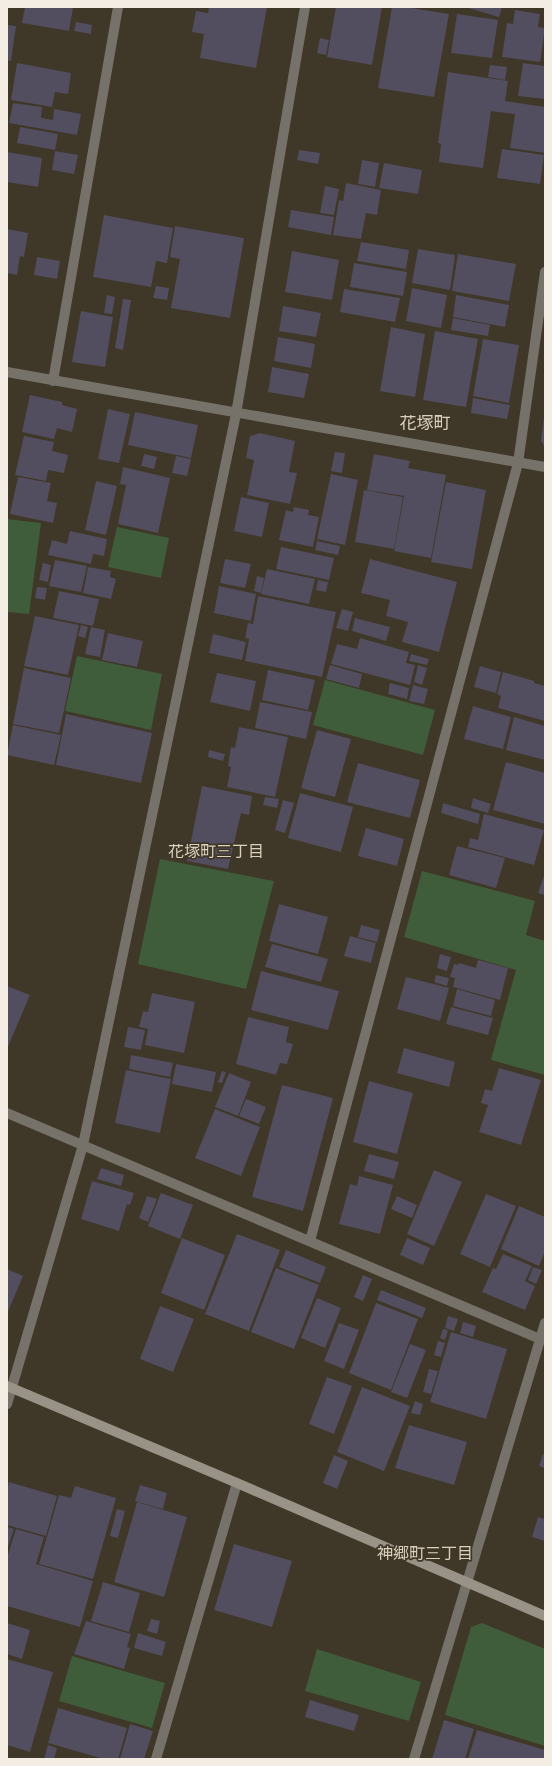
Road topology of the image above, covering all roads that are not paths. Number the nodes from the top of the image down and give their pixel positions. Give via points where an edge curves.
1 (118, 7) edge
2 (305, 7) edge
3 (545, 272) edge
4 (7, 372) edge
5 (54, 381) junction
6 (236, 414) junction
7 (518, 463) junction
8 (545, 467) edge
9 (7, 1113) edge
10 (83, 1145) junction
11 (310, 1241) junction
12 (545, 1323) edge
13 (540, 1339) junction
14 (9, 1387) edge
15 (7, 1404) edge
16 (237, 1483) junction
17 (467, 1583) junction
18 (545, 1616) edge
19 (156, 1759) edge
20 (414, 1759) edge

1 - 5 street
2 - 6 street
3 - 7 street
4 - 5 street
5 - 6 street
6 - 7 street
6 - 10 street
7 - 8 street
7 - 11 street
9 - 10 street
10 - 11 street
10 - 14 street
11 - 13 street
12 - 13 street
13 - 17 street
14 - 15 street
14 - 16 street
16 - 17 street
16 - 19 street
17 - 18 street
17 - 20 street

